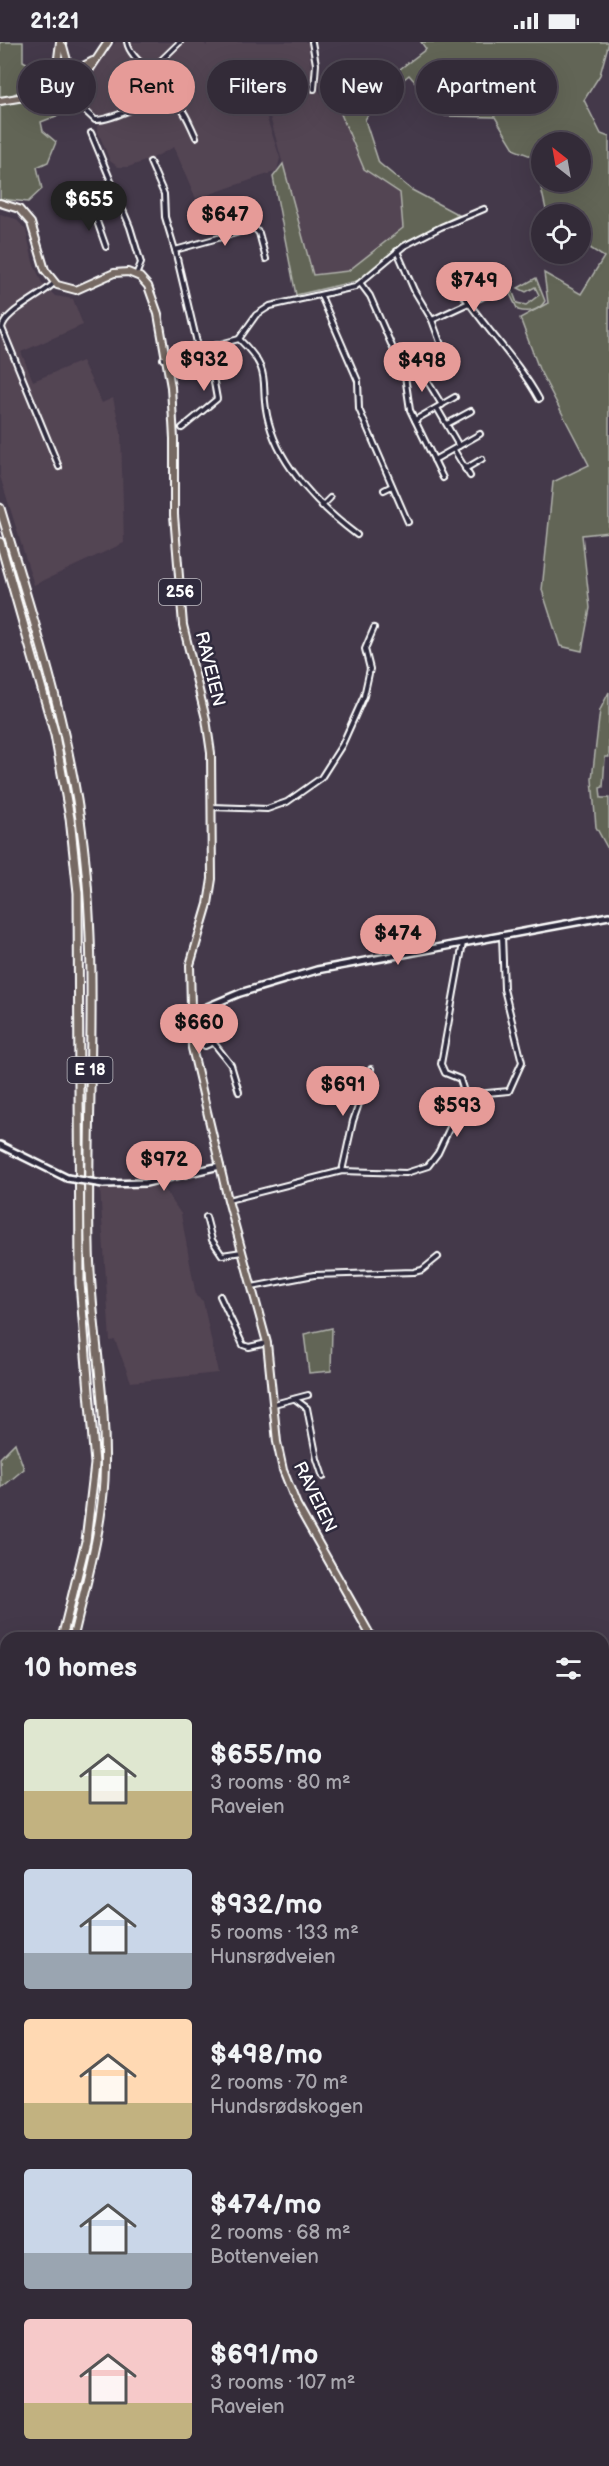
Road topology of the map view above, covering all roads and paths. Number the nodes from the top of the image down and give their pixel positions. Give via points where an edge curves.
1 (62, 42) edge
2 (108, 42) edge
3 (126, 42) edge
4 (180, 42) edge
5 (312, 42) edge
6 (98, 56) junction
7 (58, 60) edge
8 (66, 60) edge
9 (93, 60) edge
10 (95, 60) edge
11 (138, 60) edge
12 (161, 60) edge
13 (314, 89) dead end
14 (18, 99) edge
15 (0, 101) edge
16 (87, 114) edge
17 (121, 114) edge
18 (183, 114) edge
19 (91, 133) dead end
20 (196, 137) dead end
21 (150, 162) dead end
22 (120, 200) junction
23 (0, 205) edge
24 (484, 209) dead end
25 (106, 247) dead end
26 (175, 250) junction
27 (397, 251) junction
28 (266, 259) dead end
29 (136, 275) junction
30 (455, 282) dead end
31 (54, 283) junction
32 (361, 284) junction
33 (508, 289) dead end
34 (321, 296) junction
35 (468, 304) junction
36 (432, 320) junction
37 (239, 339) junction
38 (208, 348) junction
39 (199, 351) junction
40 (165, 358) junction
41 (420, 369) junction
42 (405, 376) junction
43 (455, 397) dead end
44 (539, 399) dead end
45 (442, 405) junction
46 (437, 408) junction
47 (471, 411) dead end
48 (415, 420) junction
49 (447, 424) junction
50 (182, 428) dead end
51 (480, 434) dead end
52 (459, 446) junction
53 (454, 450) junction
54 (482, 459) dead end
55 (434, 460) junction
56 (59, 467) dead end
57 (465, 469) junction
58 (470, 476) dead end
59 (443, 478) dead end
60 (392, 486) junction
61 (384, 490) dead end
62 (330, 498) dead end
63 (322, 506) junction
64 (0, 508) edge
65 (408, 522) dead end
66 (357, 535) dead end
67 (0, 542) edge
68 (374, 628) dead end
69 (211, 807) junction
70 (609, 916) edge
71 (502, 936) junction
72 (463, 943) junction
73 (207, 1007) junction
74 (190, 1010) junction
75 (210, 1027) junction
76 (213, 1042) junction
77 (370, 1070) dead end
78 (239, 1092) dead end
79 (465, 1095) junction
80 (0, 1145) edge
81 (220, 1166) junction
82 (342, 1171) junction
83 (228, 1200) junction
84 (206, 1216) dead end
85 (242, 1252) junction
86 (438, 1257) dead end
87 (252, 1287) junction
88 (220, 1296) dead end
89 (267, 1343) junction
90 (308, 1395) dead end
91 (295, 1399) junction
92 (274, 1404) junction
93 (323, 1477) dead end
94 (63, 1632) edge
95 (74, 1632) edge
96 (369, 1632) edge

1 - 7 main road
1 - 8 main road
2 - 6 main road
3 - 11 street
4 - 12 street
5 - 13 street via 316,64
6 - 9 main road
6 - 10 main road
14 - 15 main road
16 - 17 street via 101,120
18 - 20 street
19 - 22 street
21 - 26 street via 164,194 165,217
22 - 25 street via 93,210
22 - 29 street via 141,263
23 - 31 main road via 28,218 45,270
24 - 27 street
26 - 28 street via 254,228 260,233
26 - 39 street
27 - 32 street
27 - 36 street
29 - 31 main road via 114,273 76,290
29 - 40 main road, RAVEIEN / 256 via 148,286 155,306
30 - 35 street
31 - 56 street via 7,316 2,328
32 - 34 street
32 - 42 street
33 - 35 street
34 - 37 street via 264,309
34 - 60 street via 358,381 359,409
35 - 36 street
35 - 44 street
36 - 41 street via 444,353 441,359
37 - 38 street
37 - 63 street via 264,372 267,415 274,438
38 - 39 street
38 - 50 street via 216,399
39 - 40 street
40 - 69 main road, RAVEIEN / 256 via 174,439 179,590 186,643 210,735
41 - 42 street
41 - 45 street
42 - 48 street
43 - 45 street
45 - 46 street
46 - 48 street
46 - 49 street
47 - 49 street
48 - 55 street
49 - 52 street
51 - 52 street
52 - 53 street
53 - 55 street
53 - 57 street
54 - 57 street
55 - 59 street
57 - 58 street
60 - 61 street
60 - 65 street
62 - 63 street
63 - 66 street
64 - 95 highway, E 18 via 64,732 80,817 88,893 89,1243 105,1464 98,1533
67 - 94 highway, E 18 via 55,735 78,893 80,1283 95,1464 88,1531
68 - 69 street via 365,649 370,669 364,696 342,745 321,778 287,802 267,809
69 - 74 main road, RAVEIEN / 256 via 211,889 191,958
70 - 71 main road
71 - 72 main road
71 - 79 street via 504,988 522,1062 509,1091
72 - 73 main road via 303,973
72 - 79 street via 441,1064 445,1073 460,1079
73 - 74 main road
73 - 75 street
74 - 81 main road, RAVEIEN / 256 via 192,1048
75 - 76 street
75 - 76 street via 200,1040 205,1046
76 - 78 street via 231,1065
77 - 82 street
79 - 82 street via 428,1166 406,1173
80 - 81 main road, bridge via 67,1178 103,1184 146,1183
81 - 83 main road, RAVEIEN / 256
82 - 83 street
83 - 85 main road, RAVEIEN / 256
84 - 85 street via 212,1240 222,1255
85 - 87 main road, RAVEIEN / 256
86 - 87 street via 414,1272 314,1275
87 - 89 main road, RAVEIEN / 256
88 - 89 street via 243,1346
89 - 92 main road, RAVEIEN / 256
90 - 91 street
91 - 92 street
91 - 93 street via 307,1407
92 - 96 main road, RAVEIEN / 256 via 278,1450 287,1483

